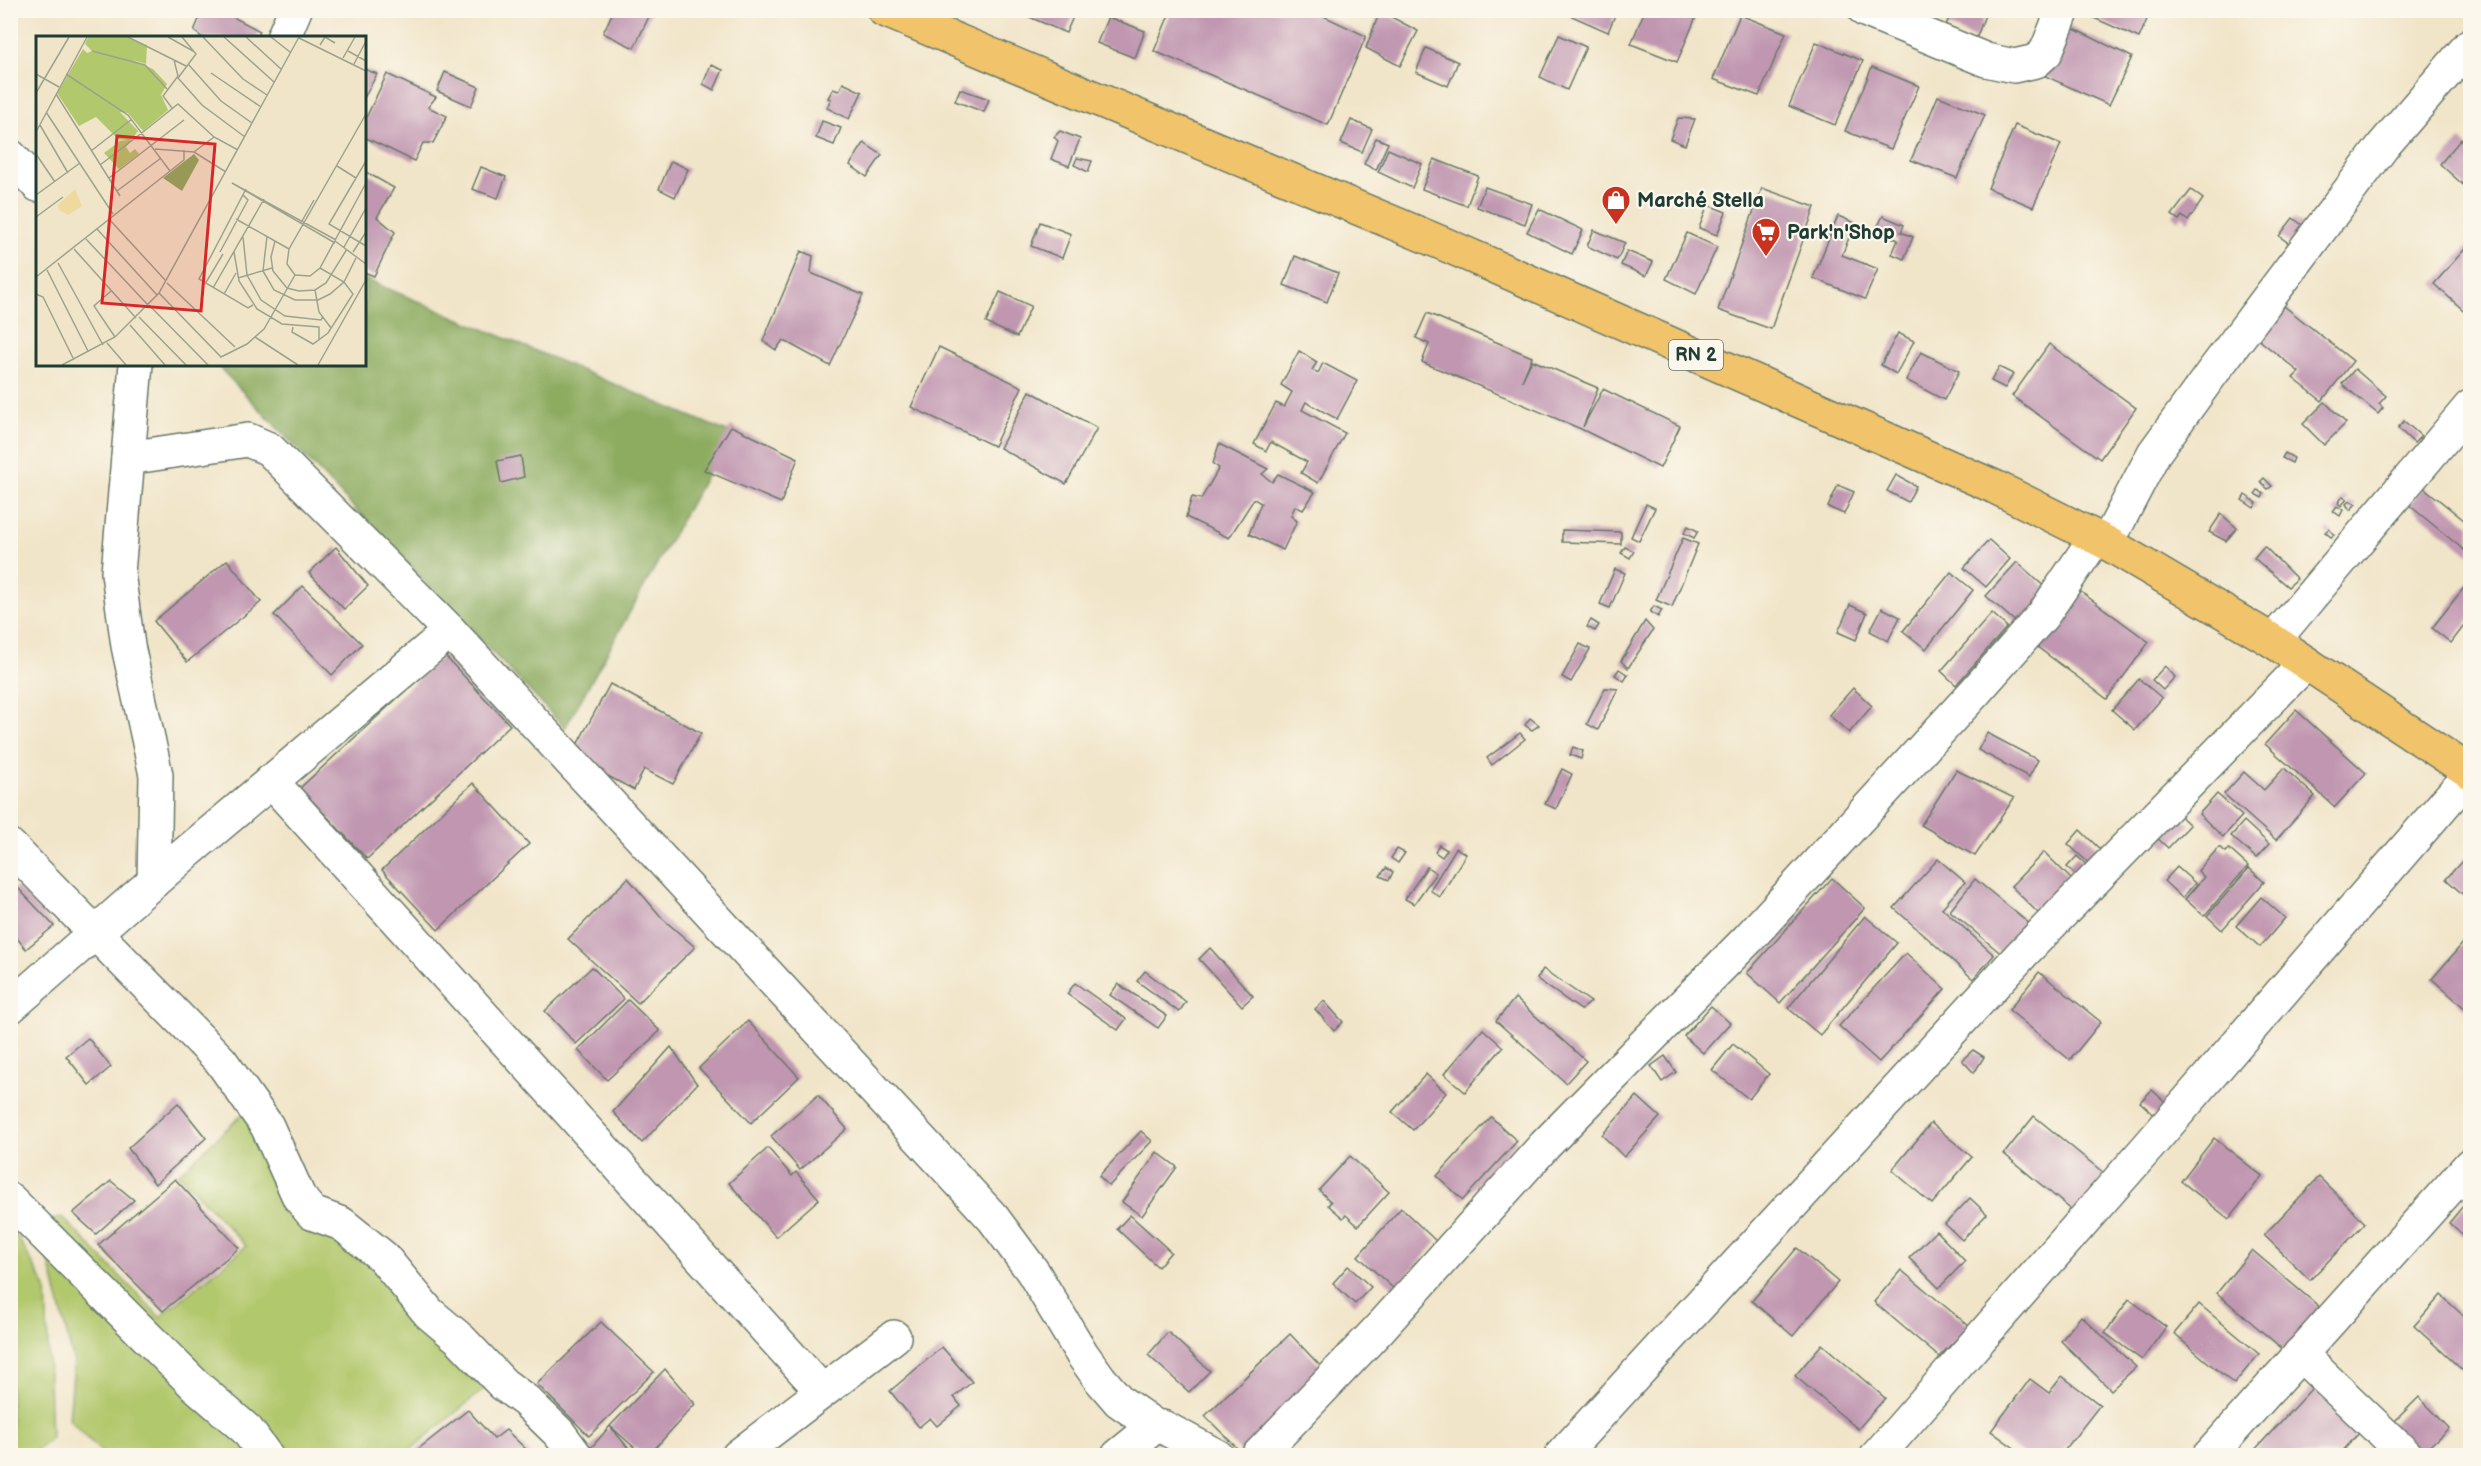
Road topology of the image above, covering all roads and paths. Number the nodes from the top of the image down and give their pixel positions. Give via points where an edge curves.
1 (296, 10) edge
2 (884, 10) edge
3 (1865, 10) edge
4 (2063, 10) edge
5 (284, 36) edge
6 (2470, 45) edge
7 (10, 156) edge
8 (36, 183) edge
9 (136, 366) edge
10 (2470, 407) edge
11 (128, 458) junction
12 (2101, 540) junction
13 (450, 631) junction
14 (2273, 641) junction
15 (2306, 663) junction
16 (2468, 767) edge
17 (272, 781) junction
18 (10, 846) edge
19 (154, 881) junction
20 (93, 932) junction
21 (10, 1007) edge
22 (2470, 1165) edge
23 (10, 1200) edge
24 (894, 1337) dead end
25 (2300, 1354) junction
26 (822, 1391) junction
27 (1155, 1426) junction
28 (266, 1455) edge
29 (576, 1455) edge
30 (738, 1455) edge
31 (1118, 1455) edge
32 (1217, 1455) edge
33 (1258, 1455) edge
34 (1561, 1455) edge
35 (1877, 1455) edge
36 (2209, 1455) edge
37 (2407, 1455) edge

1 - 5 street
2 - 12 highway, RN 2 via 1444,244 1995,487
3 - 4 street via 1986,60 2014,66 2036,61 2046,52
6 - 12 street via 2383,146 2212,373 2154,453
7 - 8 street
9 - 11 street
10 - 14 street
11 - 13 street via 248,440 269,449
11 - 19 street via 118,573 128,646 156,775
12 - 14 highway, RN 2
12 - 33 street via 2043,615 1975,692 1748,939 1545,1145 1382,1327
13 - 17 street
13 - 27 street via 993,1218 1033,1272 1100,1378 1119,1401
14 - 15 highway, RN 2
15 - 16 highway, RN 2
15 - 34 street via 2022,954
16 - 35 street via 2148,1147
17 - 19 street
17 - 26 street
18 - 20 street
19 - 20 street
20 - 21 street
20 - 29 street via 221,1061 267,1126 299,1197 312,1213 342,1224 383,1257 429,1313 526,1401
22 - 25 street
23 - 28 street via 186,1376 247,1430
24 - 26 street
25 - 36 street
25 - 37 street
26 - 30 street
27 - 31 street
27 - 32 street

